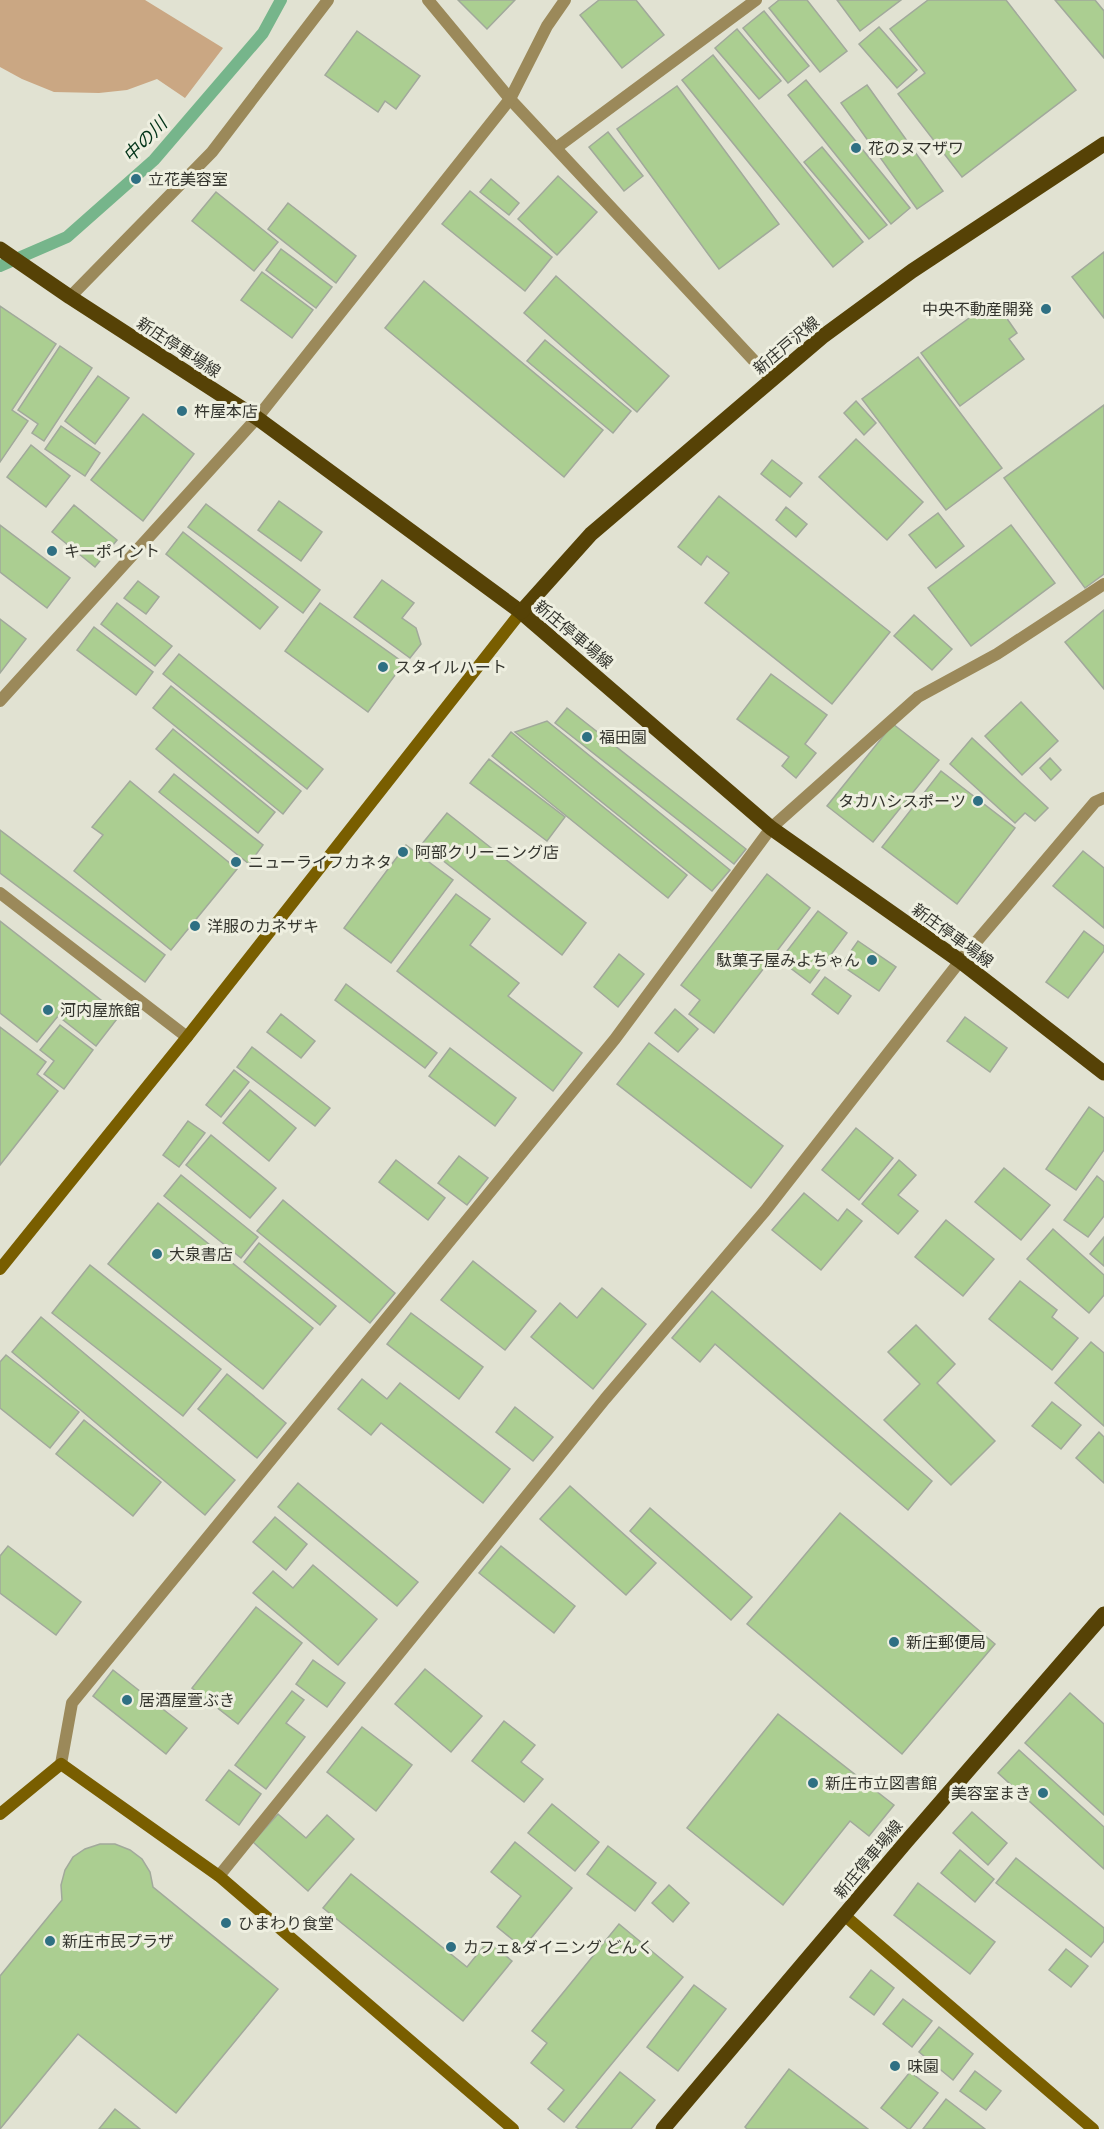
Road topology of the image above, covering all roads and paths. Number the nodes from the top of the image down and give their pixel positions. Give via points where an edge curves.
1 (328, 0) edge
2 (428, 0) edge
3 (565, 0) edge
4 (756, 0) edge
5 (510, 99) junction
6 (1104, 144) edge
7 (556, 148) junction
8 (0, 249) edge
9 (70, 297) junction
10 (772, 380) junction
11 (257, 418) junction
12 (1104, 584) edge
13 (521, 612) junction
14 (0, 701) edge
15 (1104, 798) edge
16 (771, 828) junction
17 (0, 893) edge
18 (960, 961) junction
19 (187, 1037) junction
20 (1104, 1073) edge
21 (0, 1269) edge
22 (1104, 1614) edge
23 (61, 1764) junction
24 (0, 1814) edge
25 (219, 1876) junction
26 (844, 1916) junction
27 (513, 2129) edge
28 (663, 2129) edge
29 (1093, 2129) edge

1 - 9 street via 212,152
2 - 5 street
3 - 5 street via 547,26
4 - 7 street
5 - 7 street
5 - 11 street
6 - 10 main road, 新庄戸沢線 via 912,271 822,337
7 - 10 street
8 - 9 main road, 新庄停車場線
9 - 11 main road, 新庄停車場線
10 - 13 main road, 新庄戸沢線 via 591,534
11 - 13 main road, 新庄停車場線
11 - 14 street
12 - 16 street via 997,654 918,698
13 - 16 main road, 新庄停車場線
13 - 19 street
15 - 18 street via 1095,802
16 - 18 main road, 新庄停車場線
16 - 23 street via 615,1039 72,1703
17 - 19 street
18 - 20 main road, 新庄停車場線
18 - 25 street via 765,1211 605,1399
19 - 21 street
22 - 26 main road, 新庄停車場線
23 - 24 street
23 - 25 street
25 - 27 street
26 - 28 main road, 新庄停車場線
26 - 29 street

